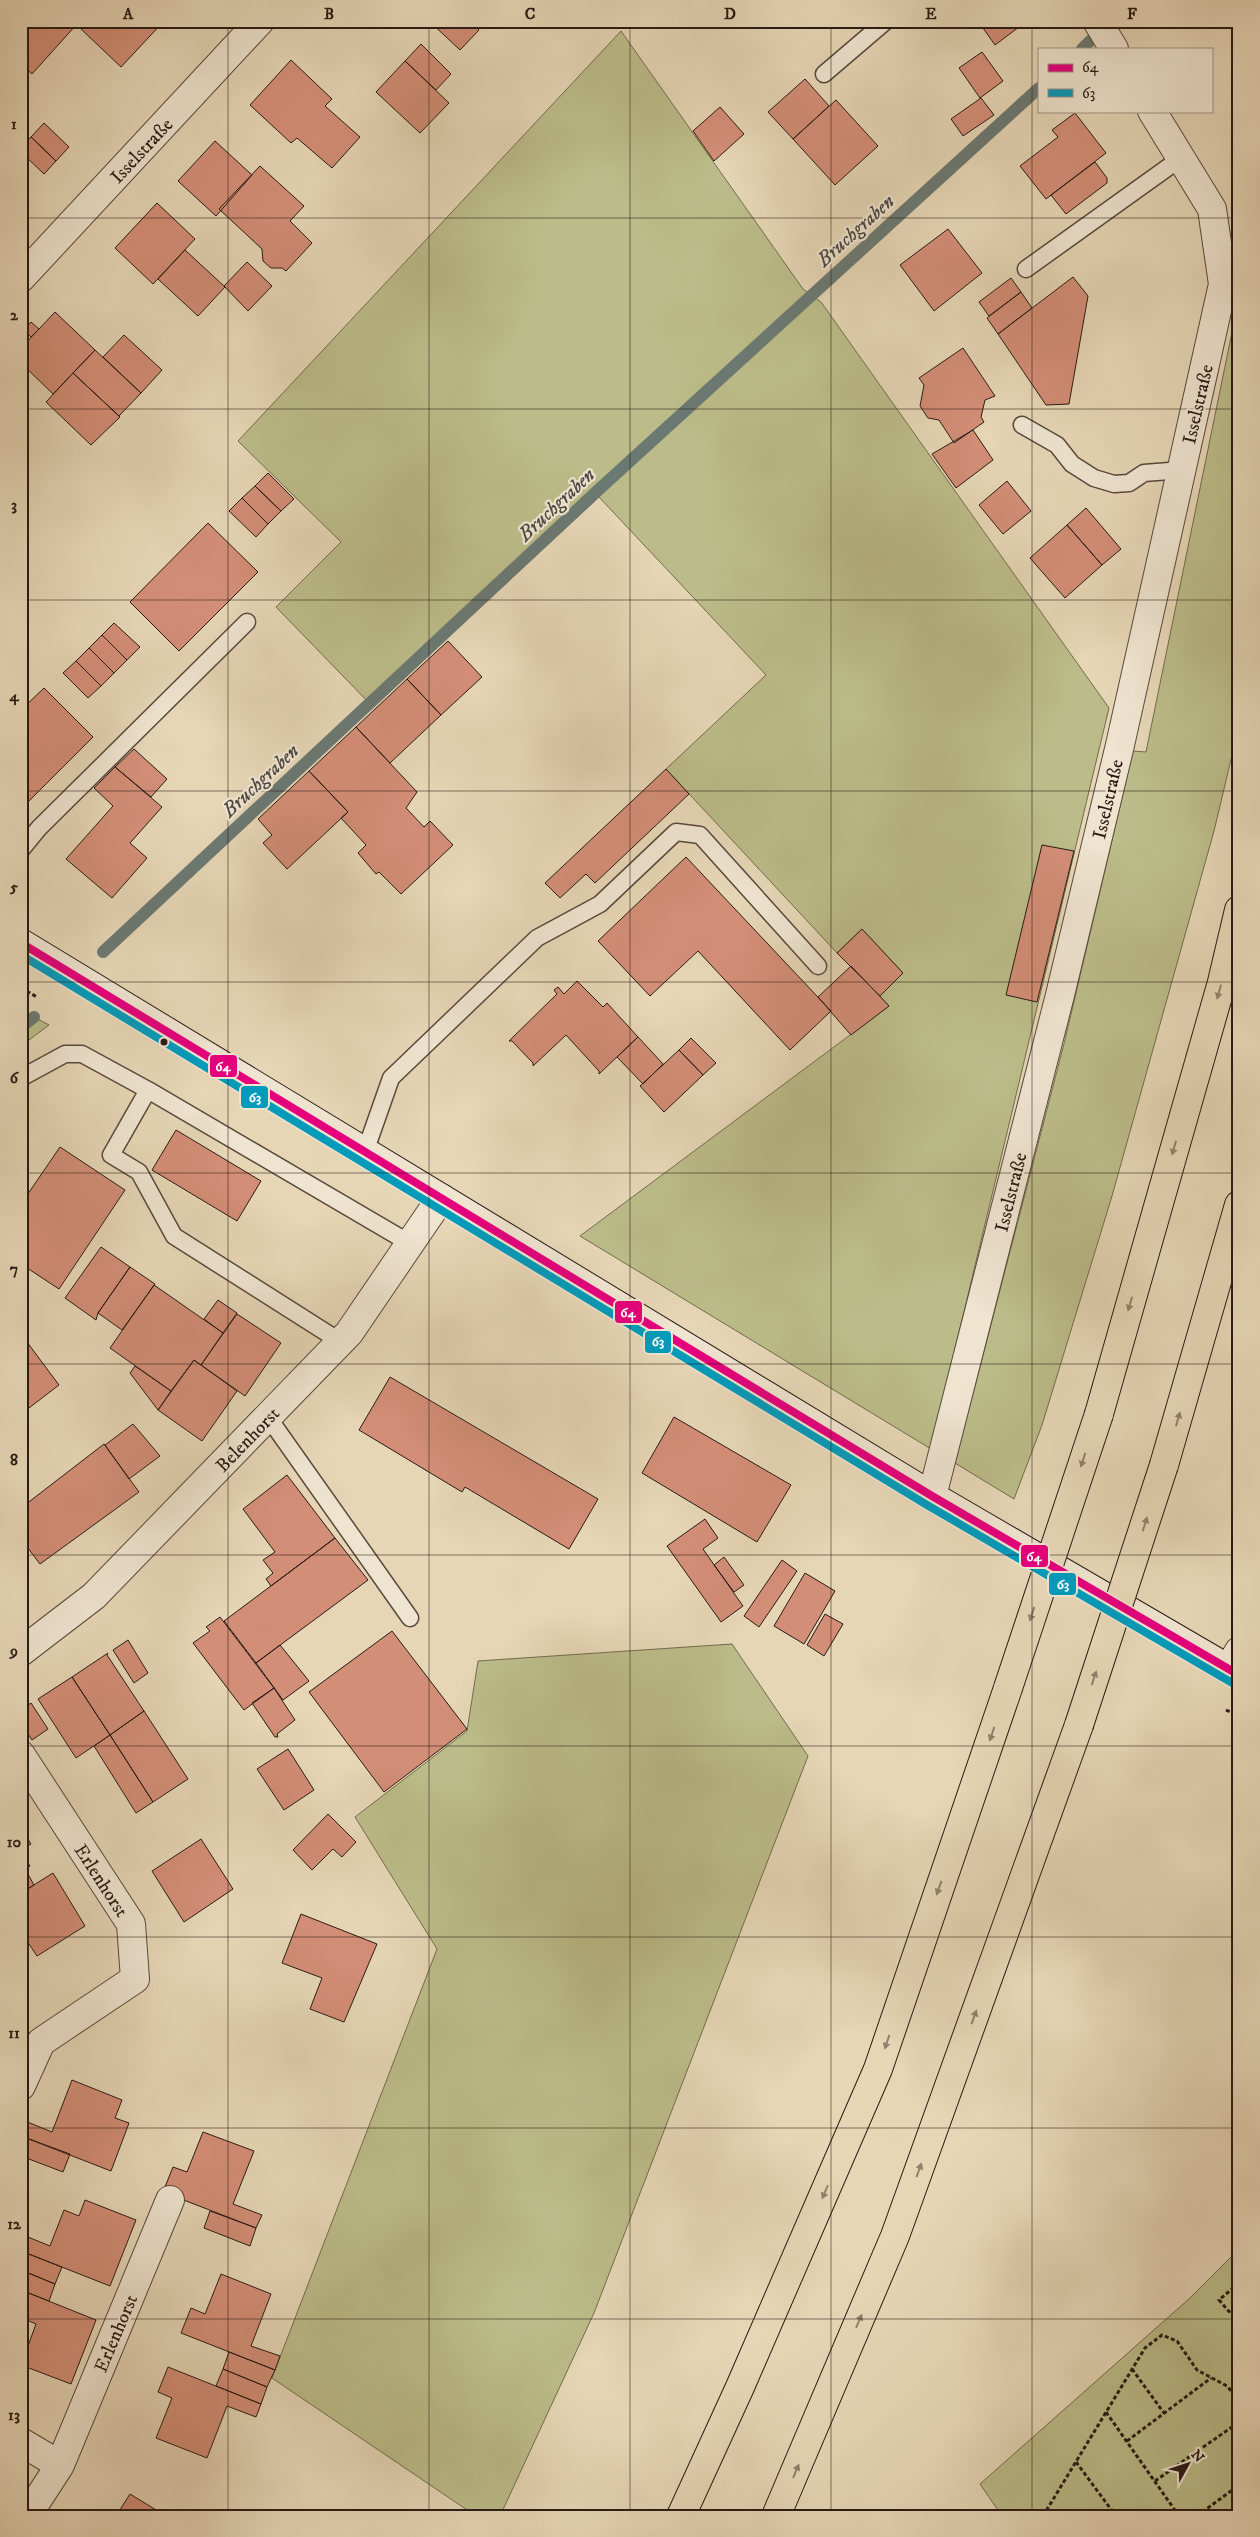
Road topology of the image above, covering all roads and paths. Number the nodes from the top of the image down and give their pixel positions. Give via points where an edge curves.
1 (260, 21) edge
2 (886, 21) edge
3 (1097, 21) edge
4 (1113, 48) edge
5 (824, 74) dead end
6 (1153, 112) edge
7 (1181, 158) junction
8 (1026, 269) dead end
9 (21, 278) edge
10 (1022, 425) dead end
11 (1182, 470) junction
12 (247, 622) dead end
13 (21, 850) edge
14 (1239, 910) edge
15 (21, 943) edge
16 (818, 966) dead end
17 (21, 1078) edge
18 (148, 1090) junction
19 (365, 1152) junction
20 (441, 1198) junction
21 (1239, 1205) edge
22 (411, 1244) junction
23 (341, 1342) junction
24 (268, 1417) junction
25 (932, 1496) junction
26 (410, 1618) dead end
27 (21, 1652) edge
28 (1235, 1665) edge
29 (21, 1754) edge
30 (21, 2086) edge
31 (170, 2200) dead end
32 (1239, 2283) edge
33 (1239, 2323) edge
34 (1132, 2369) junction
35 (1212, 2378) junction
36 (1239, 2400) edge
37 (1106, 2412) junction
38 (1164, 2413) junction
39 (1239, 2422) edge
40 (1126, 2441) junction
41 (21, 2442) edge
42 (1076, 2462) junction
43 (60, 2465) junction
44 (1155, 2481) junction
45 (1239, 2484) edge
46 (27, 2516) edge
47 (681, 2516) edge
48 (776, 2516) edge
49 (1043, 2516) edge
50 (1116, 2516) edge
51 (1180, 2516) edge
52 (1198, 2516) edge

1 - 9 street, Isselstraße
2 - 5 lane
3 - 4 street
6 - 7 street, Isselstraße
7 - 8 lane
7 - 11 street, Isselstraße via 1212,209 1223,284
10 - 11 lane via 1057,445 1072,464 1094,478 1114,484 1128,483 1144,473
11 - 25 street, Isselstraße via 1063,986
12 - 13 lane via 39,828
14 -> 47 highway, bridge via 1222,982 1099,1414 878,2069
15 - 19 street
16 - 19 lane via 700,835 676,832 600,904 537,938 390,1078
17 - 18 lane via 65,1054 82,1054
18 - 22 lane
18 - 23 lane via 111,1155 139,1172 174,1236
19 - 20 street
20 - 22 street, Belenhorst
20 - 25 street
48 -> 21 highway, bridge via 895,2236 1079,1725 1164,1466
22 - 23 street, Belenhorst
23 - 24 street, Belenhorst
24 - 26 lane
24 - 27 street, Belenhorst via 94,1596
25 - 28 street
29 - 30 street, Erlenhorst via 131,1924 135,1979 41,2042
31 - 43 street, Erlenhorst
32 - 33 path via 1219,2300
34 - 35 path via 1145,2348 1162,2334 1177,2342 1197,2370
34 - 37 path
34 - 38 path
35 - 36 path via 1227,2386
35 - 38 path
37 - 40 path
37 - 42 path
38 - 40 path
39 - 44 path
40 - 44 path
41 - 43 street
42 - 49 path
42 - 50 path
43 - 46 street, Erlenhorst
44 - 51 path
45 - 52 path

